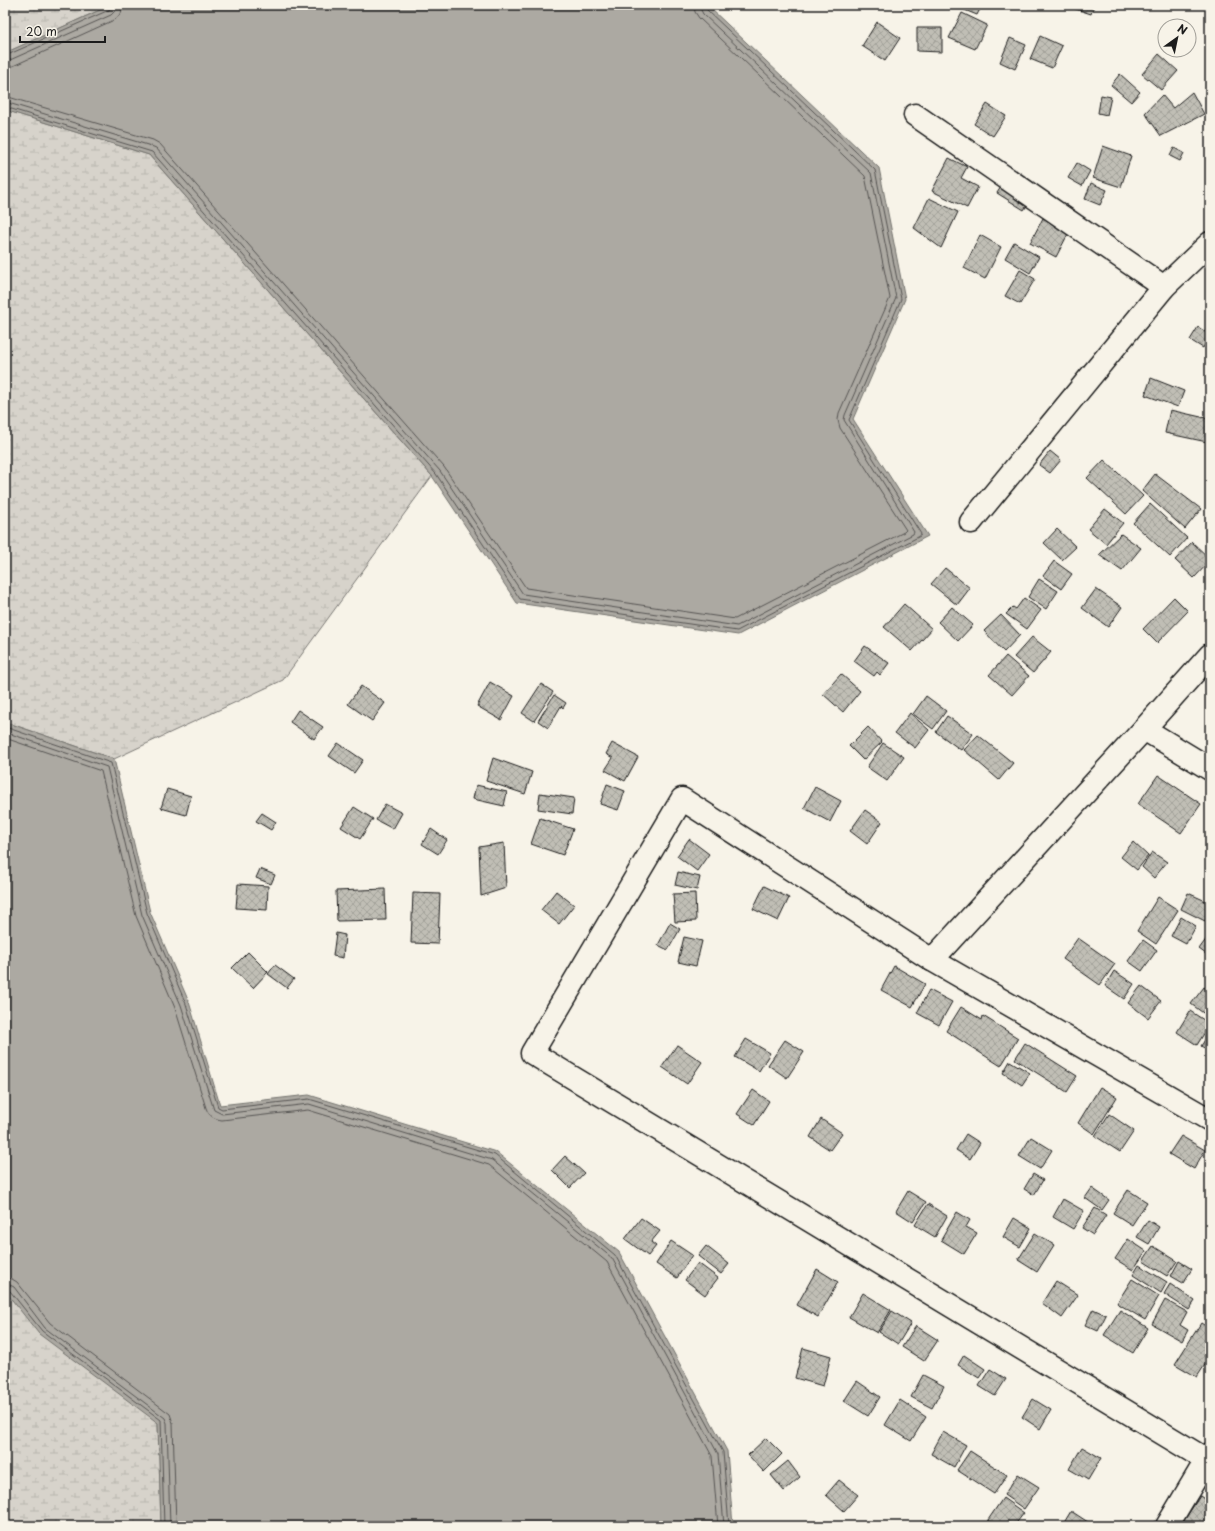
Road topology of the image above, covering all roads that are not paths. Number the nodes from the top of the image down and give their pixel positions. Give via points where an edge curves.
1 (915, 115) dead end
2 (1210, 243) edge
3 (1164, 287) junction
4 (970, 522) dead end
5 (1210, 655) edge
6 (1144, 729) junction
7 (1210, 769) edge
8 (932, 960) junction
9 (1210, 1120) edge
10 (1209, 1459) edge
11 (1167, 1526) edge

1 - 3 street
2 - 3 street
3 - 4 street
5 - 6 street
6 - 7 street
6 - 8 street
8 - 9 street
8 - 10 street via 682,799 532,1053
10 - 11 street

